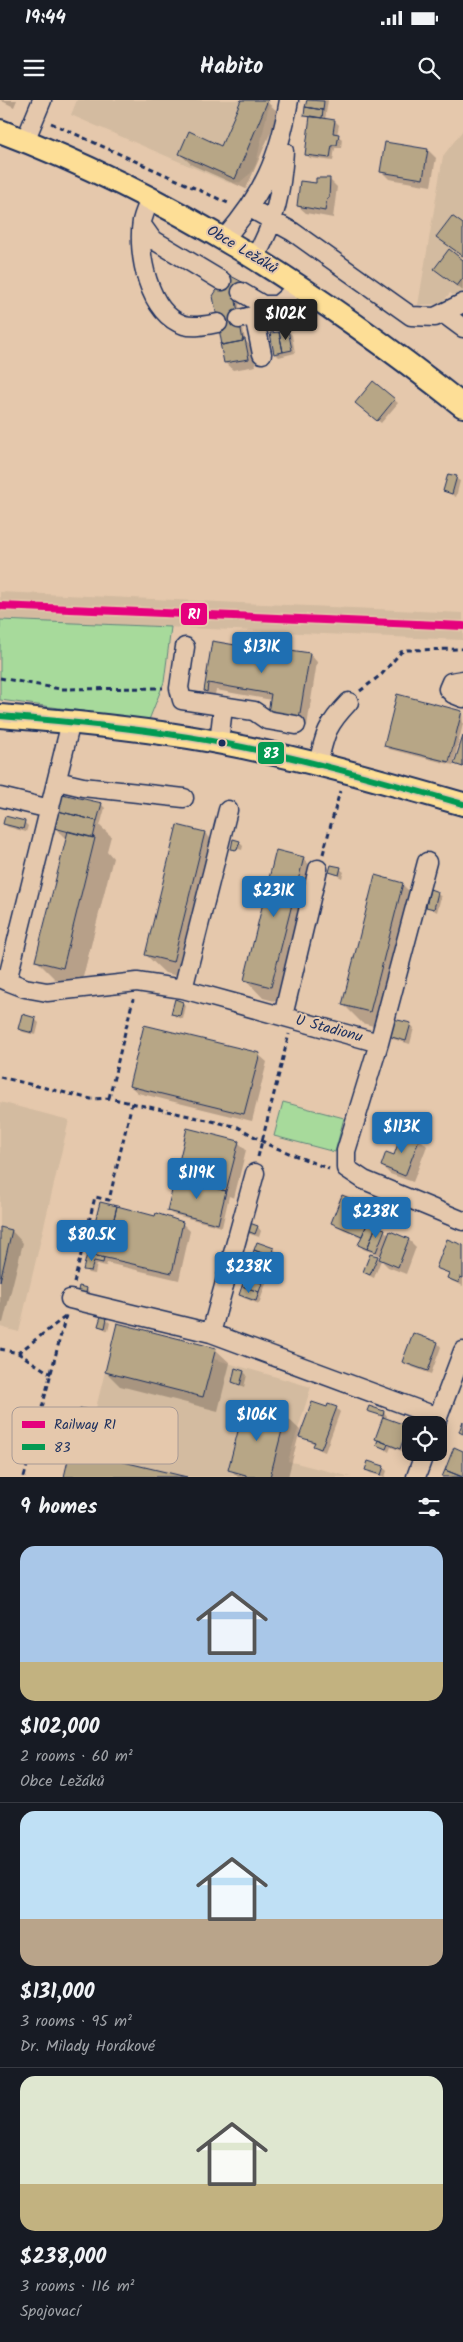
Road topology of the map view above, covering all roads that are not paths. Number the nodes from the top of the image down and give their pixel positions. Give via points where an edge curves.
1 (42, 100) edge
2 (289, 100) edge
3 (285, 125) junction
4 (0, 131) edge
5 (25, 141) junction
6 (151, 199) junction
7 (250, 208) junction
8 (273, 220) junction
9 (142, 225) junction
10 (224, 239) junction
11 (255, 257) junction
12 (222, 281) dead end
13 (298, 284) junction
14 (241, 292) dead end
15 (463, 303) edge
16 (278, 305) junction
17 (444, 314) junction
18 (218, 322) dead end
19 (463, 328) edge
20 (262, 354) dead end
21 (463, 406) edge
22 (184, 647) dead end
23 (463, 680) edge
24 (463, 698) edge
25 (349, 702) road end
26 (223, 707) junction
27 (0, 716) edge
28 (71, 722) junction
29 (296, 725) dead end
30 (219, 743) junction
31 (318, 764) junction
32 (57, 781) junction
33 (0, 797) edge
34 (184, 798) dead end
35 (463, 804) edge
36 (50, 809) junction
37 (228, 810) dead end
38 (427, 862) dead end
39 (318, 869) road end
40 (4, 980) edge
41 (183, 989) junction
42 (288, 1018) junction
43 (379, 1042) junction
44 (255, 1173) road end
45 (463, 1221) edge
46 (70, 1299) dead end
47 (211, 1333) junction
48 (463, 1351) edge
49 (424, 1416) edge
50 (439, 1416) edge
51 (422, 1461) edge
52 (416, 1477) edge

1 - 5 street
2 - 3 street
3 - 7 street via 270,173
3 - 8 street via 283,174
4 - 5 main road, Obce Ležáků
5 - 6 main road, Obce Ležáků
6 - 9 street
6 - 10 main road, Obce Ležáků
7 - 8 street
7 - 10 street
8 - 11 street
8 - 17 street via 403,312 420,318
9 - 12 street via 152,239
9 - 18 street via 146,278 164,311 188,326
10 - 11 main road, Obce Ležáků
11 - 13 main road, Obce Ležáků
13 - 16 street
13 - 21 main road, Obce Ležáků
14 - 16 street via 263,305
15 - 17 street
16 - 20 street via 246,317
17 - 19 street
22 - 26 street via 178,688 180,698 184,702
23 - 24 street via 451,682 448,688
25 - 31 street via 326,730
26 - 29 street via 254,712 267,720
26 - 30 street
27 - 28 main road
28 - 30 main road
28 - 32 street
30 - 31 main road
31 - 35 main road
32 - 34 street
32 - 36 street
33 - 36 street
36 - 40 street
37 - 41 street
38 - 43 street
39 - 42 street
40 - 41 street, U Stadionu via 47,992 137,982
41 - 42 street, U Stadionu
42 - 43 street, U Stadionu
43 - 45 street, U Stadionu via 346,1151 346,1168 364,1180
44 - 47 street
46 - 47 street
47 - 49 street
48 - 50 street
51 - 52 street

